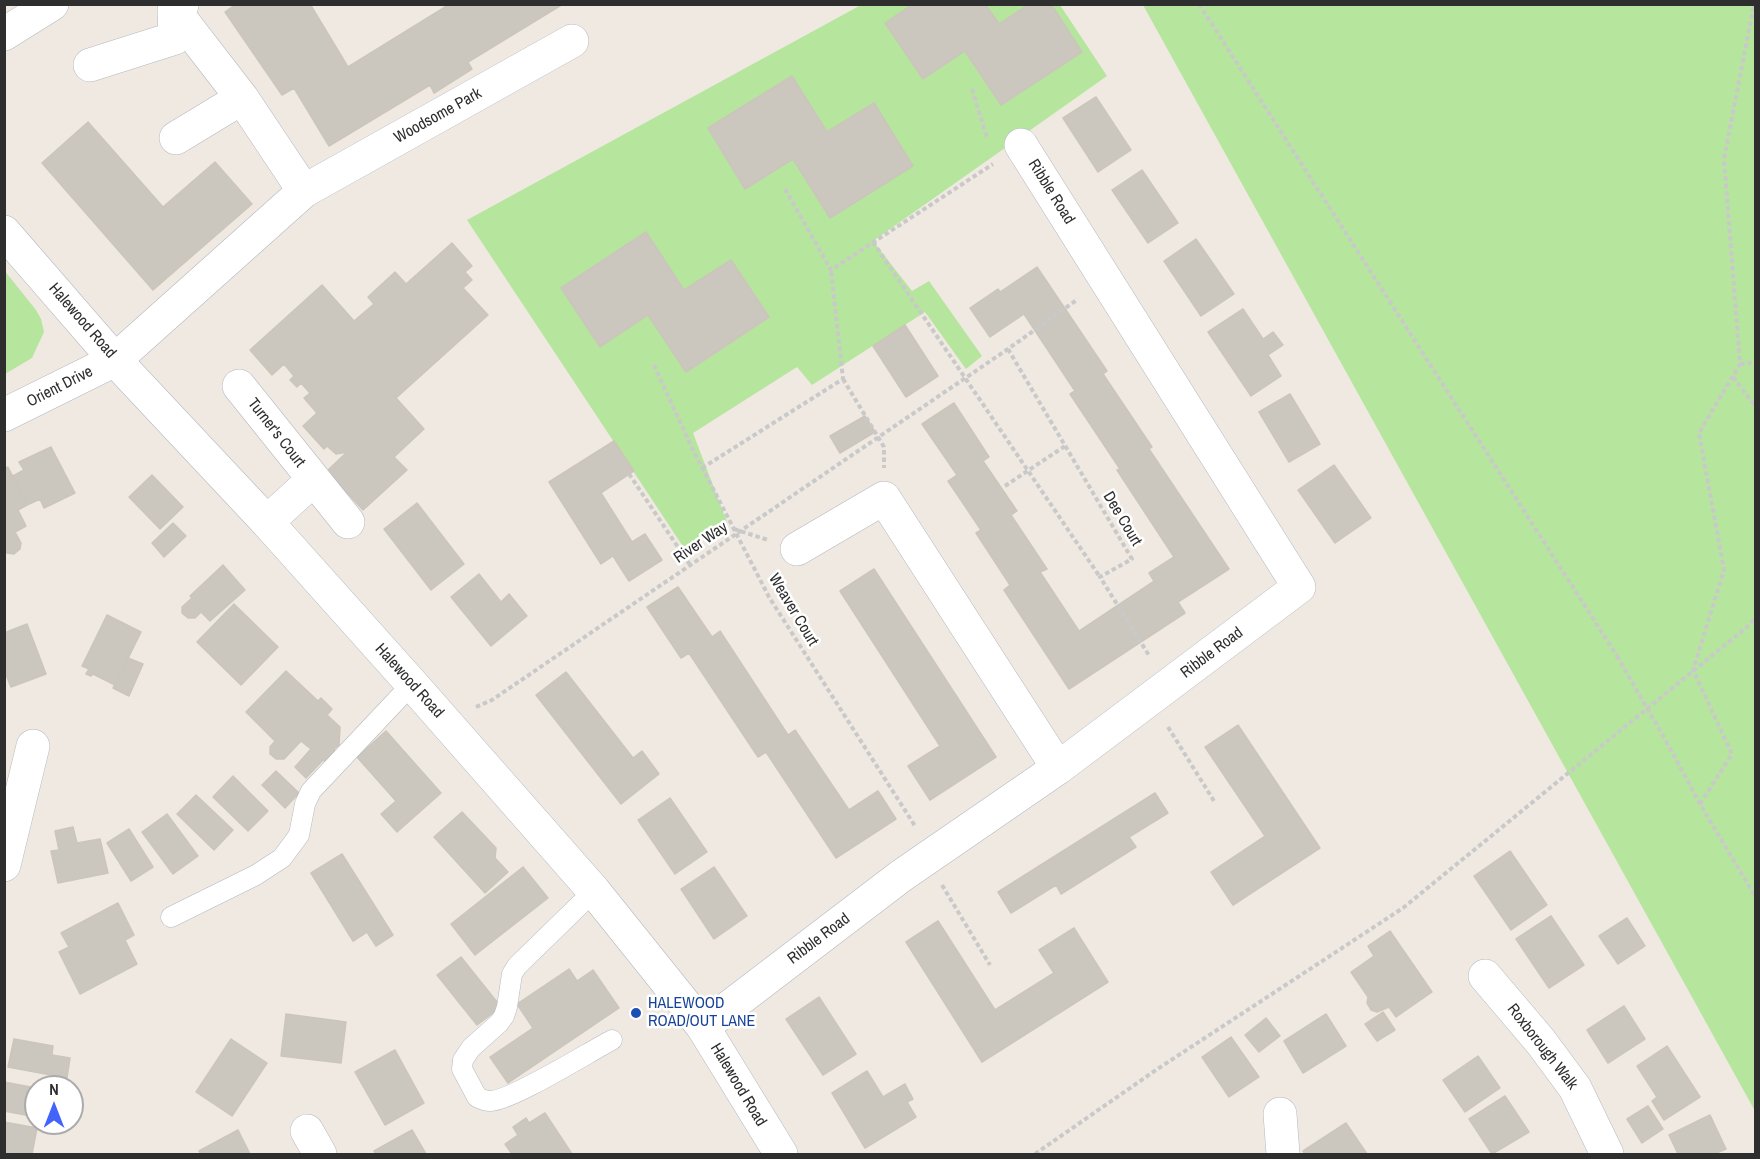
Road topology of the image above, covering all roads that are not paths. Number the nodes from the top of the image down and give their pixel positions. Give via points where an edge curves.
1 (52, 4) edge
2 (178, 7) edge
3 (4, 34) edge
4 (572, 42) dead end
5 (90, 65) dead end
6 (242, 98) junction
7 (176, 138) dead end
8 (1021, 145) road end
9 (304, 191) junction
10 (4, 232) edge
11 (115, 360) junction
12 (239, 386) dead end
13 (4, 415) edge
14 (313, 480) junction
15 (267, 522) junction
16 (348, 522) dead end
17 (797, 549) dead end
18 (412, 684) junction
19 (33, 746) dead end
20 (1058, 768) junction
21 (11, 806) edge
22 (4, 865) edge
23 (594, 891) junction
24 (171, 917) dead end
25 (1485, 976) dead end
26 (703, 1027) junction
27 (612, 1040) dead end
28 (1280, 1114) dead end
29 (781, 1155) edge
30 (1283, 1155) edge
31 (1607, 1155) edge

1 - 3 street
2 - 5 street via 175,38
2 - 6 street
4 - 9 street, Woodsome Park
6 - 7 street
6 - 9 street
8 - 20 street, Ribble Road via 1299,587
9 - 11 street, Woodsome Park
10 - 11 street, Halewood Road
11 - 13 street, Orient Drive
11 - 15 street, Halewood Road
12 - 14 street, Turner's Court
14 - 15 street, Turner's Court
14 - 16 street, Turner's Court
15 - 18 street, Halewood Road
17 - 20 street via 884,498
18 - 23 street, Halewood Road
18 - 24 lane via 311,791 299,835 282,858
19 - 21 street
20 - 26 street, Ribble Road via 930,857
21 - 22 street
23 - 26 street, Halewood Road
23 - 27 lane via 517,966 509,982 504,1016 471,1048 462,1069 477,1097 498,1100
25 - 31 street, Roxborough Walk via 1575,1088
26 - 29 street, Halewood Road
28 - 30 street

